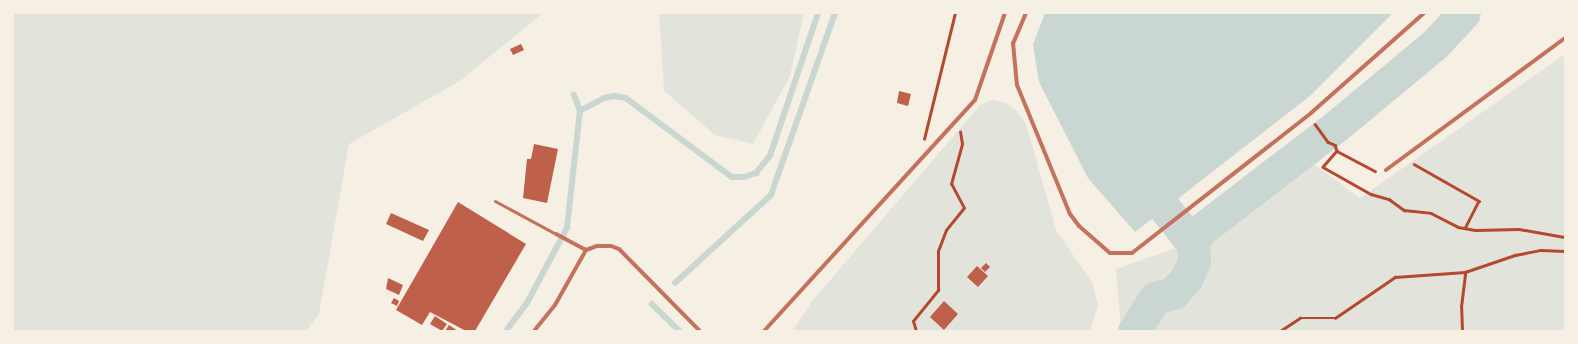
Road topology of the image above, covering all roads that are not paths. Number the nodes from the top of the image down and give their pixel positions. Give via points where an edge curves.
1 (1006, 13) edge
2 (1026, 13) edge
3 (1424, 13) edge
4 (1565, 38) edge
5 (1386, 170) road end
6 (495, 201) dead end
7 (556, 234) joint
8 (586, 250) junction
9 (534, 331) edge
10 (700, 331) edge
11 (764, 331) edge

1 - 11 street via 975,100
2 - 3 street via 1013,43 1017,85 1070,214 1079,226 1110,253 1132,253 1312,114
4 - 5 street
6 - 7 lane
7 - 8 street
8 - 9 street via 555,305
8 - 10 street via 597,246 619,249

